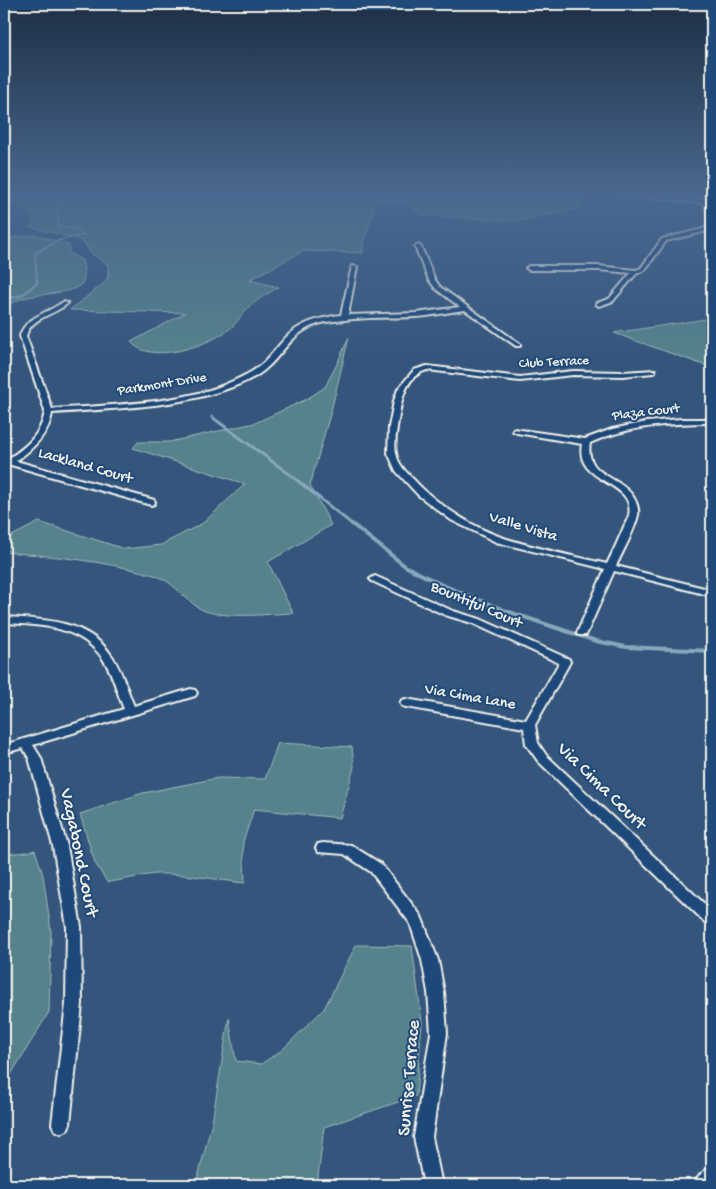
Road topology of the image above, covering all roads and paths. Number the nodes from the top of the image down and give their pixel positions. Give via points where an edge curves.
1 (419, 249) edge
2 (657, 249) edge
3 (354, 267) dead end
4 (529, 268) dead end
5 (636, 272) junction
6 (65, 303) dead end
7 (599, 304) dead end
8 (465, 308) junction
9 (344, 318) junction
10 (518, 345) dead end
11 (426, 368) joint
12 (653, 371) dead end
13 (50, 411) junction
14 (712, 420) edge
15 (517, 431) dead end
16 (586, 442) junction
17 (7, 464) edge
18 (151, 502) dead end
19 (612, 568) junction
20 (375, 579) dead end
21 (712, 593) edge
22 (4, 620) edge
23 (582, 633) dead end
24 (191, 693) dead end
25 (406, 703) dead end
26 (131, 711) junction
27 (529, 725) junction
28 (26, 743) junction
29 (8, 748) dead end
30 (324, 848) dead end
31 (712, 920) edge
32 (61, 1124) dead end
33 (712, 1176) edge
34 (433, 1185) edge
35 (703, 1185) edge

1 - 8 street via 438,288
2 - 5 street via 643,269
3 - 9 street
4 - 5 street via 603,268
5 - 7 street
6 - 13 street via 32,322 23,332
8 - 9 street, Parkmont Drive via 416,315
8 - 10 street
9 - 13 street, Parkmont Drive via 301,328 288,336 272,360 254,374 220,388 140,403
11 - 12 street, Club Terrace via 520,379 573,373
11 - 19 street, Valle Vista via 416,371 402,389 393,427 392,453 399,469 421,494 454,518 499,540
13 - 17 street via 39,436 28,449
14 - 16 street, Plaza Court via 619,429 601,433
15 - 16 street
16 - 19 street via 584,456 589,465 625,491 634,505 634,514
17 - 18 street, Lackland Court
19 - 21 street, Valle Vista
19 - 23 street
20 - 27 street, Bountiful Court via 565,662
22 - 26 street via 62,626 90,640 108,659
24 - 26 street
25 - 27 street, Via Cima Lane
26 - 28 street
27 - 31 street, Via Cima Court via 532,744 542,758
28 - 29 street
28 - 32 street, Vagabond Court via 35,758 60,846 74,928 74,1004
30 - 34 street, Sunrise Terrace via 346,849 376,868 416,920 430,960 438,1033 423,1137
33 - 35 street

